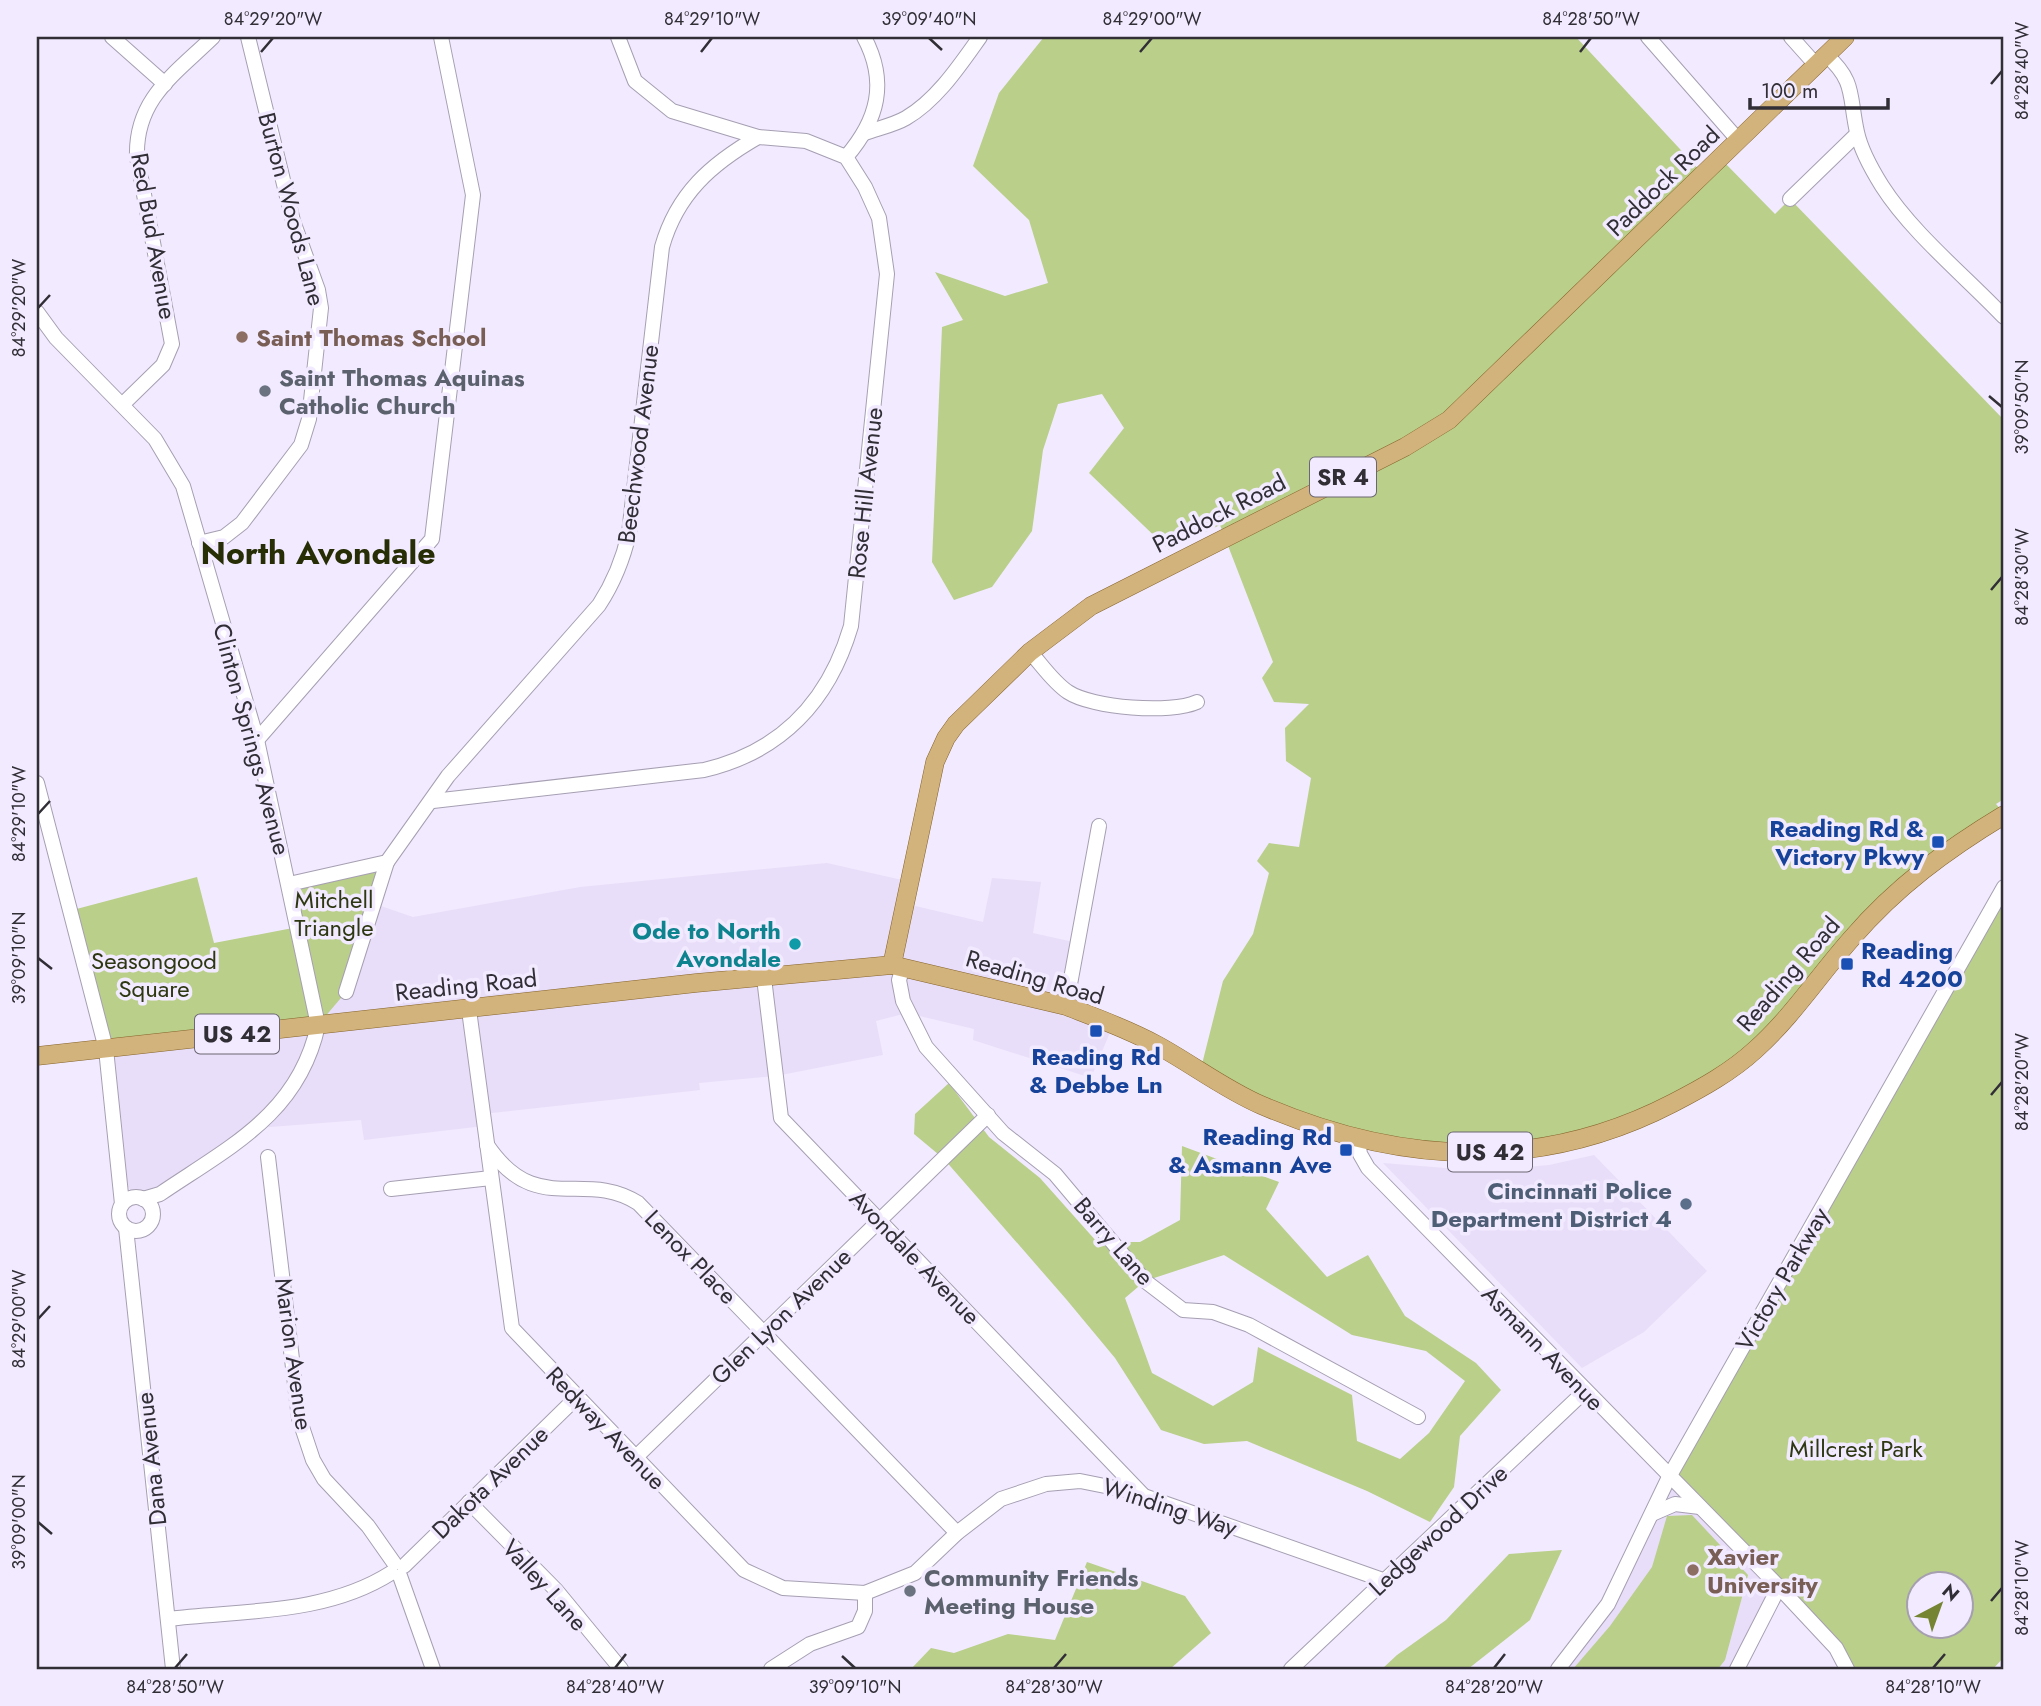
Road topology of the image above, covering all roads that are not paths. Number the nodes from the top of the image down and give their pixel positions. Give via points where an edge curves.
1 (113, 37) edge
2 (213, 37) edge
3 (248, 37) edge
4 (441, 37) edge
5 (618, 37) edge
6 (864, 37) edge
7 (980, 37) edge
8 (1648, 37) edge
9 (1791, 37) edge
10 (1845, 37) edge
11 (1821, 60) junction
12 (164, 84) junction
13 (865, 133) junction
14 (1857, 134) junction
15 (758, 137) junction
16 (1739, 141) junction
17 (846, 157) junction
18 (1790, 199) dead end
19 (37, 312) edge
20 (2004, 317) edge
21 (123, 404) junction
22 (199, 543) junction
23 (1030, 652) junction
24 (1197, 702) dead end
25 (257, 740) junction
26 (37, 783) edge
27 (433, 801) junction
28 (2004, 815) edge
29 (1099, 826) dead end
30 (387, 862) junction
31 (289, 884) junction
32 (2004, 887) edge
33 (897, 966) junction
34 (764, 978) junction
35 (346, 992) dead end
36 (1066, 1006) junction
37 (469, 1010) junction
38 (318, 1025) junction
39 (106, 1049) junction
40 (37, 1056) edge
41 (988, 1115) junction
42 (1358, 1140) junction
43 (486, 1144) junction
44 (268, 1157) dead end
45 (491, 1178) junction
46 (391, 1189) dead end
47 (138, 1202) junction
48 (880, 1220) junction
49 (133, 1229) junction
50 (764, 1332) junction
51 (1585, 1391) junction
52 (576, 1398) junction
53 (1418, 1417) dead end
54 (635, 1458) junction
55 (1670, 1477) junction
56 (1146, 1498) junction
57 (469, 1502) junction
58 (1700, 1507) junction
59 (1652, 1514) junction
60 (957, 1533) junction
61 (397, 1570) junction
62 (1383, 1580) junction
63 (1779, 1587) junction
64 (865, 1593) junction
65 (167, 1619) junction
66 (173, 1669) edge
67 (433, 1669) edge
68 (621, 1669) edge
69 (771, 1669) edge
70 (1291, 1669) edge
71 (1558, 1669) edge
72 (1737, 1669) edge
73 (1847, 1669) edge

1 - 12 street
2 - 12 street, Red Bud Avenue
3 - 22 street, Burton Woods Lane via 293,221 321,309 309,419 301,445 243,523 224,537
4 - 25 street via 473,195 432,539
5 - 15 street via 630,72 652,97 672,111
6 - 13 street via 874,63 877,91 873,118
7 - 13 street via 918,110
8 - 16 street
9 - 11 street
10 - 11 main road, Paddock Road / SR 4
11 - 14 street via 1845,74 1850,84
11 - 16 main road, Paddock Road / SR 4
12 - 21 street, Red Bud Avenue via 143,113 137,149 172,344 163,365
13 - 17 street
14 - 18 street
14 - 20 street via 1870,165 1899,208
15 - 17 street via 806,141
15 - 27 street, Beechwood Avenue via 699,178 667,230 629,533 618,570 599,605 448,776
16 - 23 main road, Paddock Road / SR 4 via 1449,419 1405,447 1091,606
17 - 27 street, Rose Hill Avenue via 879,218 887,274 851,626 822,692 778,739 725,765
19 - 21 street, Clinton Springs Avenue via 56,338
21 - 22 street, Clinton Springs Avenue via 176,471
22 - 25 street, Clinton Springs Avenue
23 - 24 street via 1060,686 1079,698 1138,707 1186,707
23 - 33 main road, Paddock Road / SR 4 via 956,724 939,751
25 - 31 street, Clinton Springs Avenue
26 - 39 street
27 - 30 street, Beechwood Avenue
28 - 42 main road, Reading Road / US 42 via 1934,859 1898,889 1753,1051 1699,1090 1650,1115 1573,1142 1503,1152 1441,1152
29 - 36 street
30 - 31 street
30 - 35 street, Beechwood Avenue
31 - 38 street, Clinton Springs Avenue
32 - 55 street, Victory Parkway
33 - 34 main road, Reading Road / US 42
33 - 36 main road, Reading Road / US 42
33 - 41 street, Barry Lane via 903,1001 917,1033
34 - 37 main road, Reading Road / US 42
34 - 48 street, Avondale Avenue via 781,1118
36 - 42 main road, Reading Road / US 42 via 1156,1044 1258,1104
37 - 38 main road, Reading Road / US 42
37 - 43 street
38 - 39 main road, Reading Road / US 42
38 - 47 street, Clinton Springs Avenue via 306,1066 273,1113 160,1194
39 - 40 main road, Reading Road / US 42
39 - 47 street via 121,1177
41 - 48 street, Glen Lyon Avenue
41 - 53 street, Barry Lane via 1015,1144 1055,1174 1145,1281 1183,1310 1213,1312 1249,1325
42 - 51 street, Asmann Avenue via 1368,1168
43 - 45 street, Redway Avenue
43 - 50 street, Lenox Place via 502,1164 528,1182 555,1190 603,1189 638,1203
44 - 61 street, Marion Avenue via 305,1440 329,1486 368,1526
45 - 46 street
45 - 52 street, Redway Avenue via 512,1328
47 - 49 street, Dana Avenue via 119,1214
47 - 49 street, Clinton Springs Avenue via 152,1220
48 - 50 street, Glen Lyon Avenue
48 - 56 street, Avondale Avenue
49 - 65 street, Dana Avenue via 129,1250
50 - 54 street, Glen Lyon Avenue
50 - 60 street, Lenox Place
51 - 55 street, Asmann Avenue
51 - 62 street, Ledgewood Drive
52 - 54 street, Redway Avenue
52 - 57 street, Dakota Avenue
54 - 64 street, Redway Avenue via 734,1562 759,1579 799,1591
55 - 58 street, Asmann Avenue
55 - 59 street, Victory Parkway
56 - 60 street, Winding Way via 1097,1483 1046,1483 994,1503
56 - 62 street, Winding Way
57 - 61 street, Dakota Avenue
57 - 68 street, Valley Lane via 556,1590
58 - 59 street via 1675,1504
58 - 63 street, Asmann Avenue
59 - 71 street, Victory Parkway via 1608,1604
60 - 64 street, Winding Way via 915,1573
61 - 65 street, Dakota Avenue via 360,1590 320,1602
61 - 67 street, Marion Avenue
62 - 70 street, Ledgewood Drive
63 - 72 street
63 - 73 street, Asmann Avenue via 1836,1648
64 - 69 street via 865,1611 858,1627 810,1644
65 - 66 street, Dana Avenue

